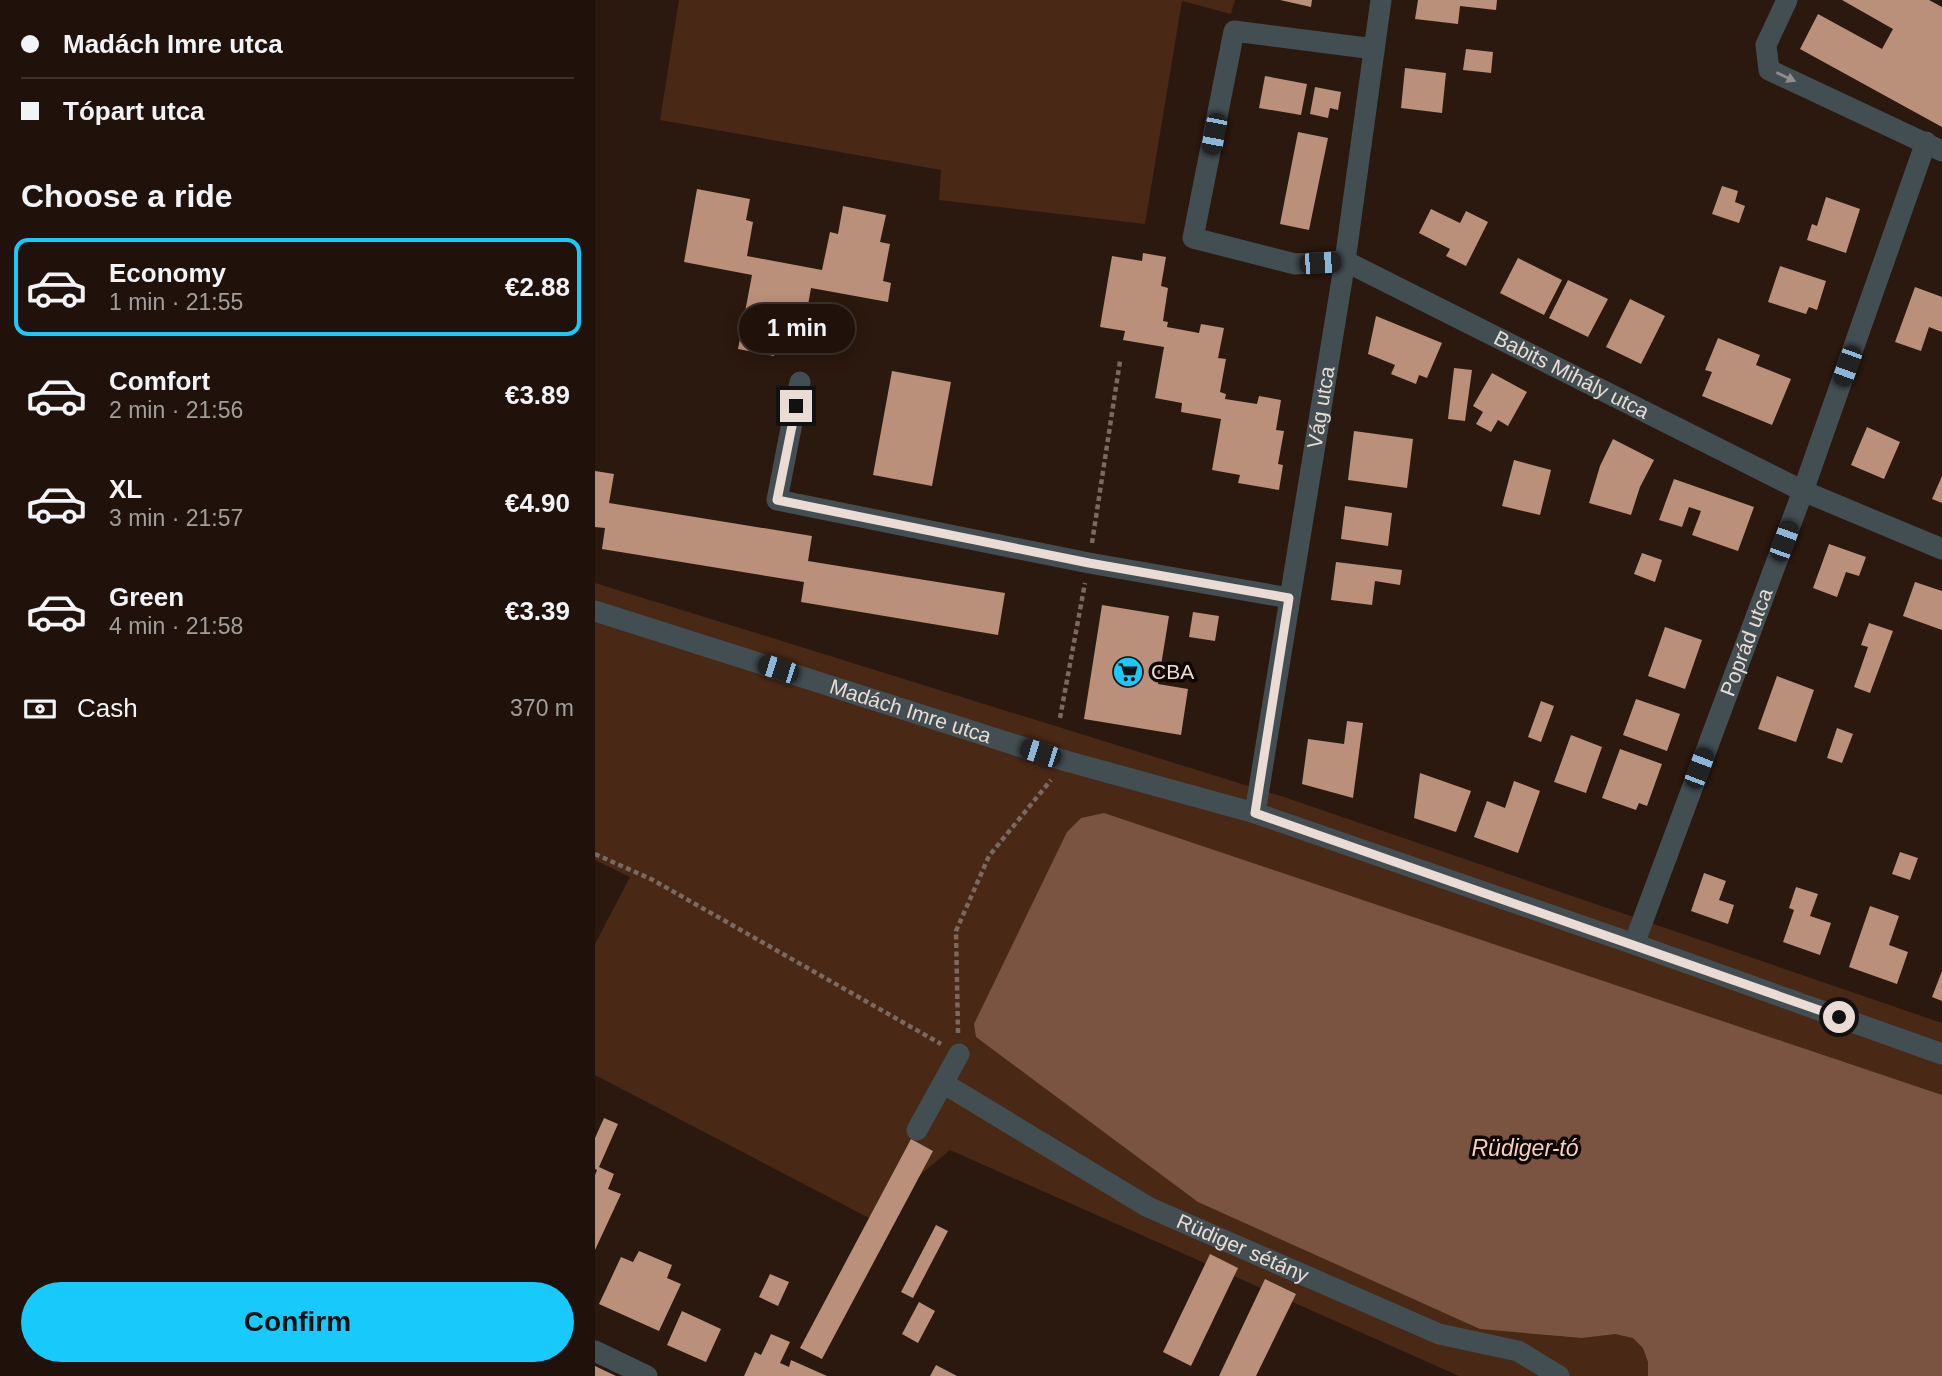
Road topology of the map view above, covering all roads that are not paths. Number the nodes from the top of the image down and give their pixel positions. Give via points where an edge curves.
1 (1381, 0) edge
2 (1787, 0) edge
3 (1374, 49) junction
4 (1934, 146) edge
5 (1345, 261) junction
6 (800, 382) dead end
7 (1803, 491) junction
8 (1942, 549) edge
9 (1289, 598) junction
10 (595, 611) edge
11 (1255, 813) junction
12 (1634, 944) junction
13 (959, 1054) road end
14 (1942, 1054) edge
15 (943, 1083) junction
16 (917, 1130) dead end
17 (595, 1351) edge
18 (647, 1376) edge
19 (1559, 1376) edge

1 - 3 street, Vág utca
2 -> 4 street via 1766,45 1769,70
3 - 5 street, Vág utca
3 - 5 street via 1234,31 1193,238 1295,264
4 - 7 street, Poprád utca
5 - 7 street, Babits Mihály utca
5 - 9 street, Vág utca
6 - 9 street via 777,500
7 - 8 street, Babits Mihály utca
7 - 12 street, Poprád utca
9 - 11 street, Vág utca
10 - 11 street, Madách Imre utca via 1066,761
11 - 12 street, Madách Imre utca
12 - 14 street, Madách Imre utca
13 - 15 street
15 - 16 street
15 - 19 street, Rüdiger sétány via 1148,1207 1439,1334 1518,1351
17 - 18 street

